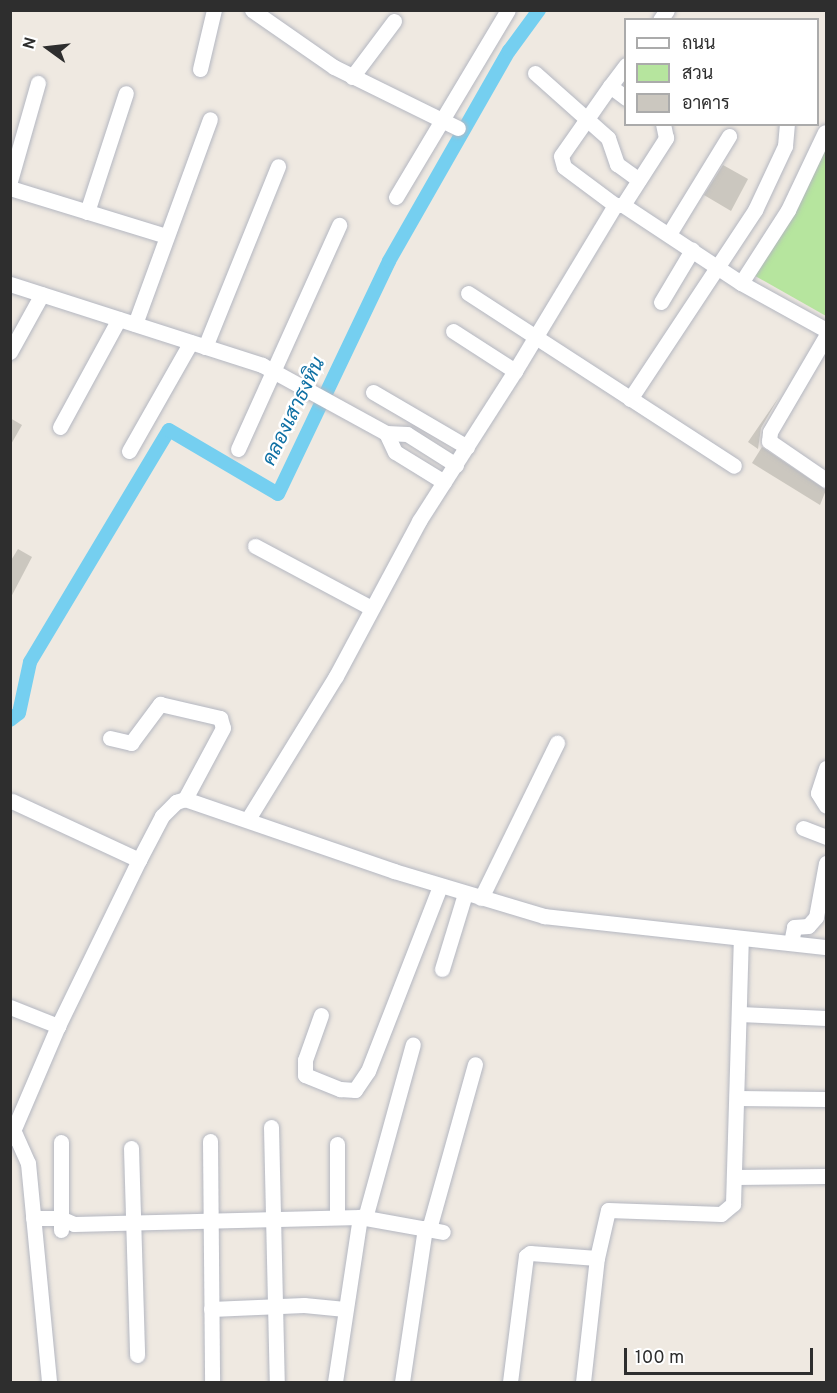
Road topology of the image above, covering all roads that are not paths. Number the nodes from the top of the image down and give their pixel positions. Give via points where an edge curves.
1 (214, 10) edge
2 (508, 10) edge
3 (260, 13) edge
4 (393, 21) dead end
5 (624, 68) edge
6 (200, 69) dead end
7 (535, 73) dead end
8 (352, 77) junction
9 (38, 83) dead end
10 (610, 86) junction
11 (126, 93) dead end
12 (624, 96) edge
13 (586, 118) junction
14 (210, 119) dead end
15 (442, 121) junction
16 (663, 126) edge
17 (788, 126) edge
18 (458, 128) dead end
19 (825, 132) edge
20 (729, 136) dead end
21 (278, 166) dead end
22 (639, 180) junction
23 (10, 181) edge
24 (10, 188) edge
25 (396, 197) dead end
26 (619, 205) junction
27 (87, 212) junction
28 (339, 225) dead end
29 (669, 234) junction
30 (166, 236) junction
31 (692, 250) junction
32 (718, 268) junction
33 (741, 283) junction
34 (10, 284) edge
35 (468, 292) dead end
36 (42, 294) junction
37 (661, 302) dead end
38 (119, 319) junction
39 (135, 324) junction
40 (826, 330) edge
41 (453, 331) dead end
42 (826, 336) edge
43 (534, 339) junction
44 (198, 344) junction
45 (10, 352) edge
46 (275, 371) junction
47 (515, 371) junction
48 (374, 392) dead end
49 (630, 399) junction
50 (60, 427) dead end
51 (386, 433) junction
52 (467, 447) junction
53 (238, 449) dead end
54 (129, 451) dead end
55 (456, 465) junction
56 (734, 466) dead end
57 (826, 480) edge
58 (444, 482) junction
59 (255, 546) dead end
60 (371, 608) junction
61 (110, 738) dead end
62 (557, 743) dead end
63 (826, 768) edge
64 (185, 799) junction
65 (12, 801) dead end
66 (826, 806) edge
67 (248, 819) junction
68 (803, 828) dead end
69 (826, 837) edge
70 (139, 860) junction
71 (826, 864) edge
72 (441, 886) junction
73 (465, 894) junction
74 (481, 898) junction
75 (741, 939) junction
76 (791, 944) junction
77 (826, 946) edge
78 (442, 969) dead end
79 (10, 1007) edge
80 (740, 1014) junction
81 (321, 1015) dead end
82 (826, 1018) edge
83 (58, 1026) junction
84 (413, 1044) dead end
85 (476, 1064) dead end
86 (737, 1098) junction
87 (826, 1099) edge
88 (271, 1127) dead end
89 (13, 1136) edge
90 (210, 1141) dead end
91 (61, 1142) dead end
92 (337, 1144) dead end
93 (131, 1148) dead end
94 (826, 1176) edge
95 (735, 1177) junction
96 (337, 1217) junction
97 (362, 1217) junction
98 (274, 1220) junction
99 (210, 1221) junction
100 (135, 1222) junction
101 (65, 1224) junction
102 (34, 1225) junction
103 (432, 1230) junction
104 (597, 1258) junction
105 (276, 1306) junction
106 (211, 1309) junction
107 (345, 1309) junction
108 (137, 1355) dead end
109 (49, 1383) edge
110 (212, 1383) edge
111 (277, 1383) edge
112 (335, 1383) edge
113 (402, 1383) edge
114 (510, 1383) edge
115 (583, 1383) edge

1 - 6 street
2 - 15 street
3 - 8 street
4 - 8 street
5 - 10 street
7 - 13 street
8 - 15 street
9 - 23 street
10 - 12 street
10 - 13 street
11 - 27 street
13 - 22 street via 608,138 617,164
13 - 26 street via 561,156 561,163
14 - 30 street
15 - 18 street
15 - 25 street
16 - 22 street via 666,138
17 - 32 street via 785,146 767,184
19 - 33 street via 788,210
20 - 29 street
21 - 44 street
22 - 26 street
24 - 27 street
26 - 29 street
26 - 43 street
27 - 30 street
28 - 46 street
29 - 31 street
30 - 39 street
31 - 32 street
31 - 37 street
32 - 33 street
32 - 49 street
33 - 40 street
34 - 36 street
35 - 43 street
36 - 38 street
36 - 45 street
38 - 39 street
38 - 50 street
39 - 44 street
41 - 47 street
42 - 57 street via 770,432 769,441
43 - 47 street
43 - 49 street
44 - 46 street
44 - 54 street
46 - 51 street
46 - 53 street
47 - 52 street
48 - 52 street
49 - 56 street
51 - 55 street via 407,434
51 - 58 street via 395,452
52 - 55 street
55 - 58 street
58 - 60 street
59 - 60 street
60 - 67 street via 310,721
61 - 64 street via 131,743 160,704 220,718 223,728
62 - 74 street
63 - 66 street via 818,793
64 - 67 street
64 - 70 street via 162,816
65 - 70 street
67 - 72 street
68 - 69 street
70 - 83 street
71 - 76 street via 816,917 808,926 794,927
72 - 73 street
72 - 81 street via 368,1071 355,1090 340,1089 305,1075 304,1060
73 - 74 street
73 - 78 street
74 - 75 street via 544,916
75 - 76 street
75 - 80 street
76 - 77 street
79 - 83 street
80 - 82 street
80 - 86 street
83 - 89 street
84 - 97 street
85 - 103 street
86 - 87 street
86 - 95 street
88 - 98 street
89 - 102 street via 28,1163
90 - 99 street
91 - 101 street
92 - 96 street
93 - 100 street
94 - 95 street
95 - 104 street via 734,1204 721,1214 613,1207 605,1218
96 - 97 street
96 - 98 street
97 - 103 street
97 - 107 street
98 - 99 street
98 - 105 street
99 - 100 street
99 - 106 street
100 - 101 street
100 - 108 street
101 - 102 street
102 - 109 street
103 - 113 street
104 - 114 street via 530,1253 526,1256
104 - 115 street
105 - 106 street
105 - 107 street
105 - 111 street
106 - 110 street
107 - 112 street

